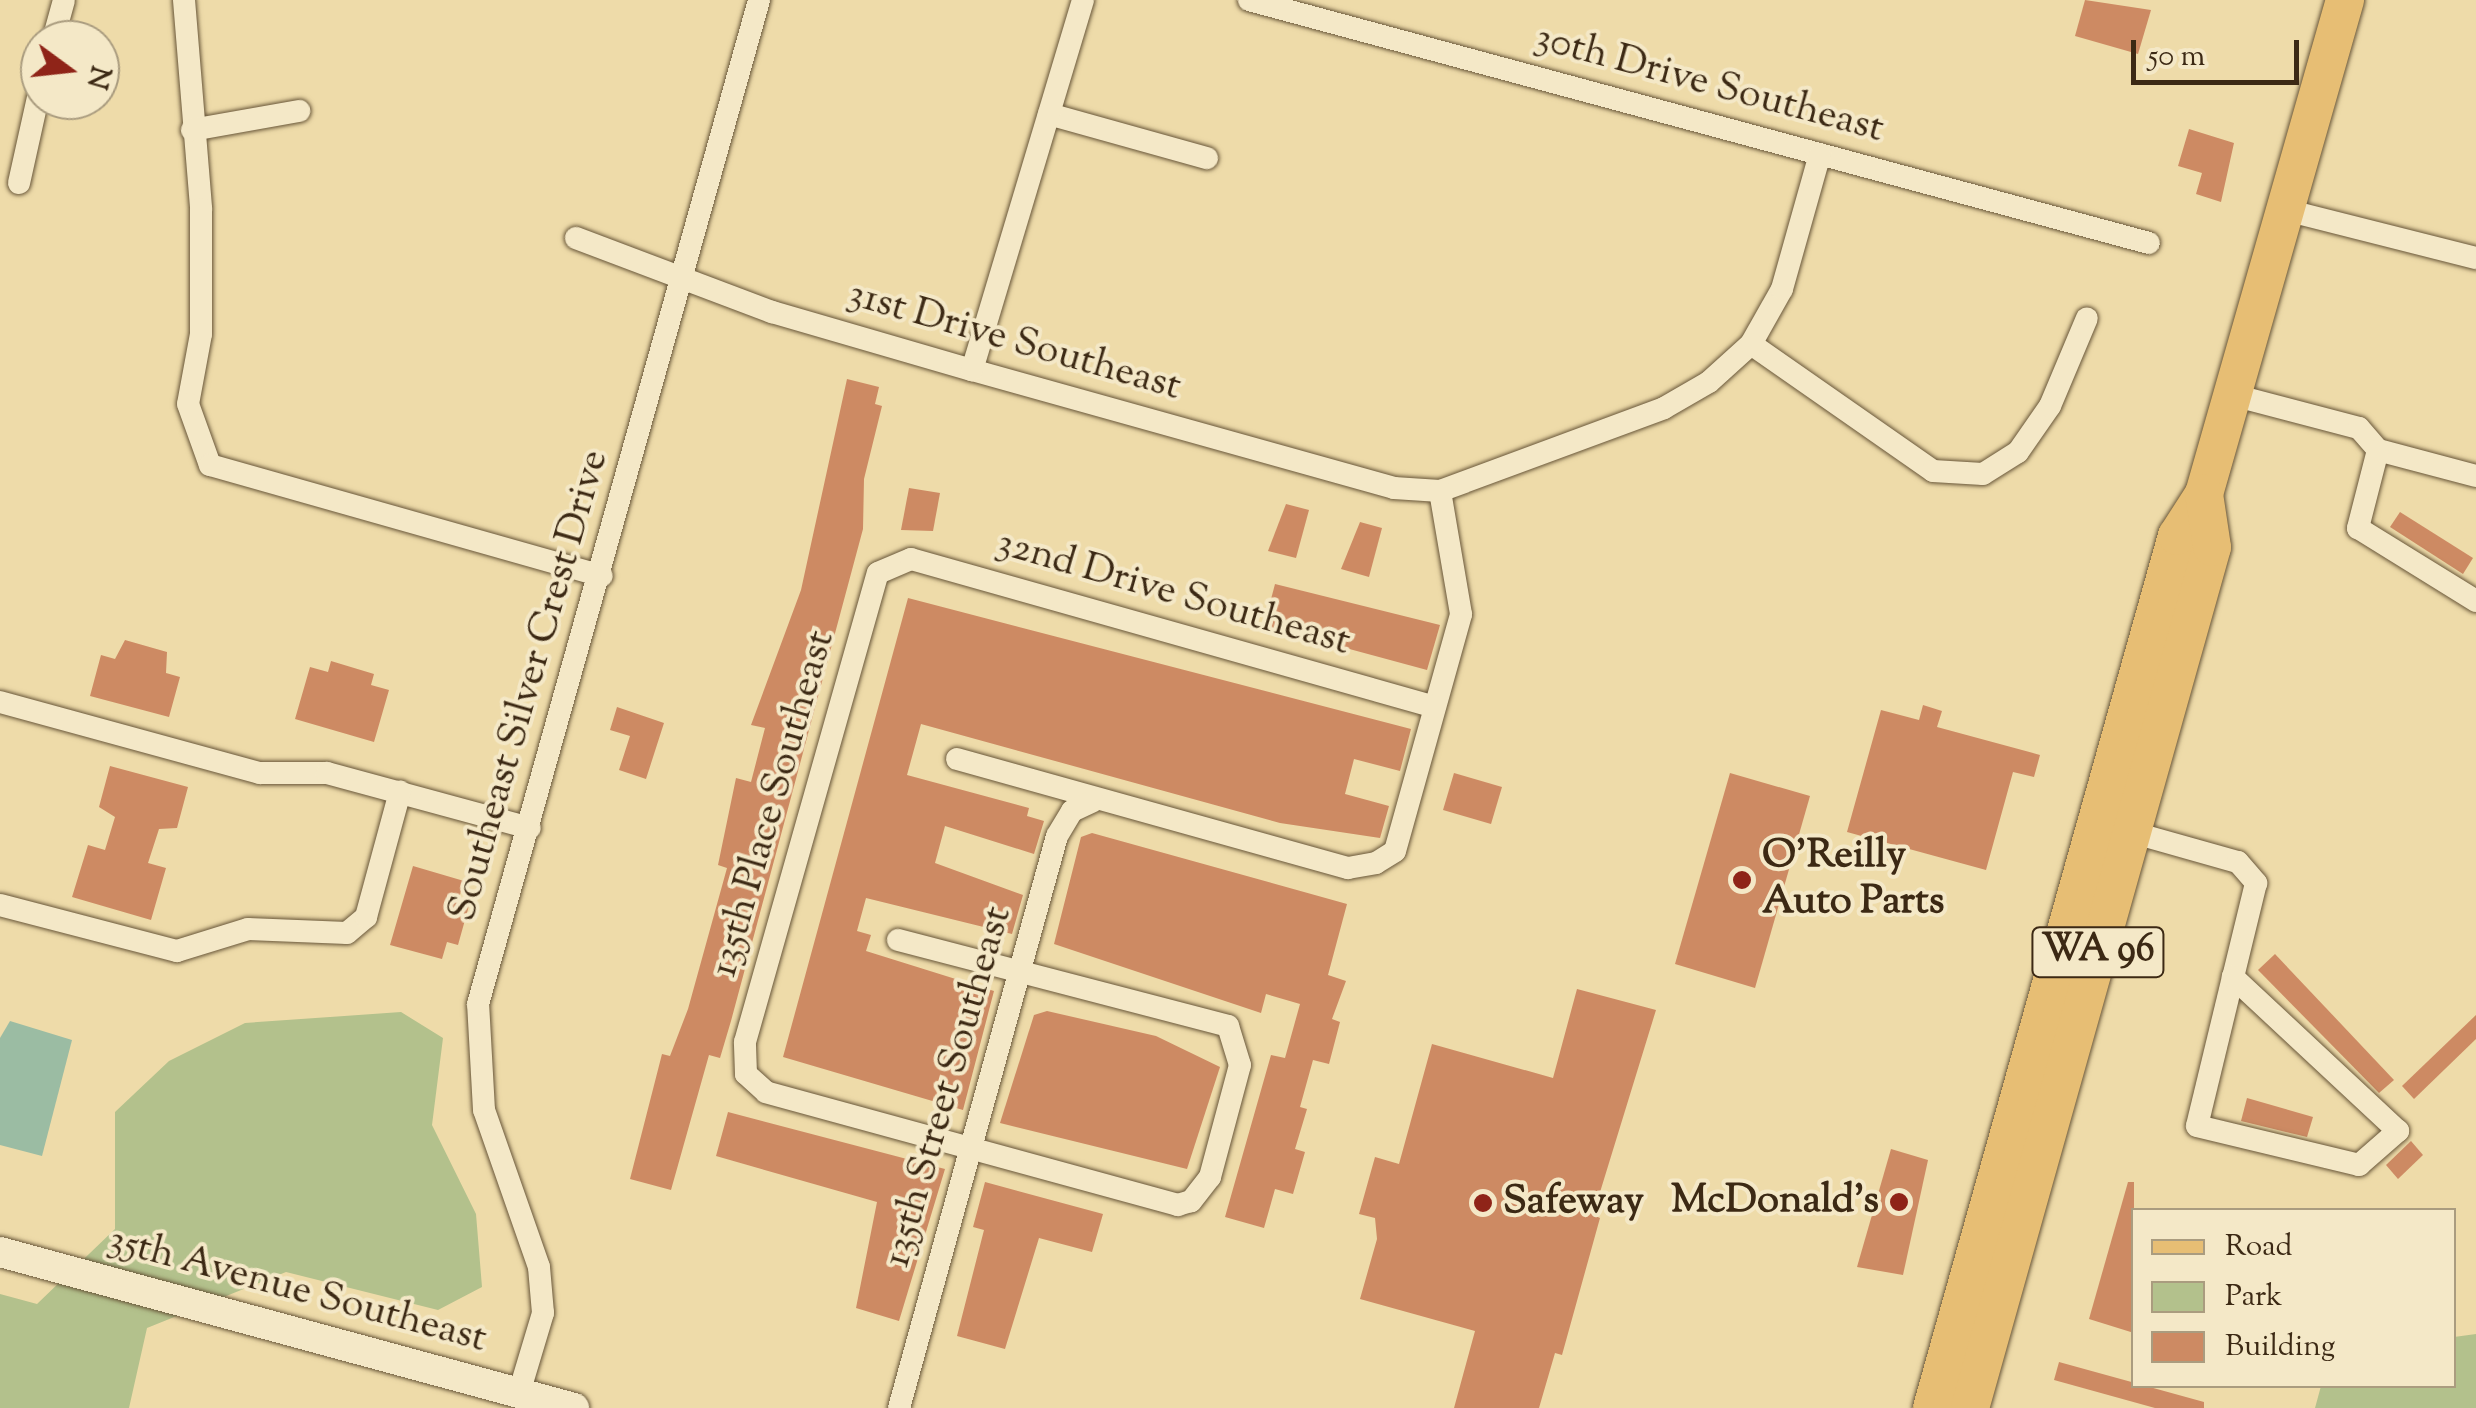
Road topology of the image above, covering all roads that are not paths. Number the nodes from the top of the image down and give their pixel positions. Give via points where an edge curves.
1 (184, 0) edge
2 (759, 0) edge
3 (1083, 0) edge
4 (1248, 0) edge
5 (2345, 0) edge
6 (299, 111) dead end
7 (1049, 114) junction
8 (33, 120) edge
9 (192, 130) junction
10 (1820, 154) junction
11 (1207, 158) dead end
12 (19, 183) dead end
13 (2286, 210) junction
14 (576, 238) dead end
15 (2149, 243) dead end
16 (2476, 258) edge
17 (684, 274) junction
18 (2087, 318) dead end
19 (1751, 344) junction
20 (972, 370) junction
21 (2233, 394) junction
22 (2378, 450) junction
23 (2476, 476) edge
24 (1440, 490) junction
25 (2204, 494) junction
26 (891, 562) joint
27 (602, 576) junction
28 (2476, 601) edge
29 (2149, 634) junction
30 (0, 702) edge
31 (1435, 707) junction
32 (957, 759) dead end
33 (400, 792) junction
34 (1093, 801) junction
35 (530, 828) junction
36 (2131, 832) junction
37 (0, 905) edge
38 (898, 940) dead end
39 (2061, 946) junction
40 (1022, 972) junction
41 (2233, 977) junction
42 (2017, 1098) junction
43 (2049, 1128) junction
44 (969, 1149) junction
45 (0, 1252) edge
46 (1994, 1322) junction
47 (519, 1392) junction
48 (574, 1408) edge
49 (899, 1408) edge
50 (1932, 1408) edge
51 (1970, 1408) edge

1 - 9 street
2 - 17 street, Southeast Silver Crest Drive
3 - 7 street
4 - 10 street, 30th Drive Southeast
5 - 13 main road, WA 96
6 - 9 street
7 - 11 street
7 - 20 street
8 - 12 street
9 - 27 street via 201,334 188,404 210,465
10 - 15 street, 30th Drive Southeast
10 - 19 street via 1782,289
13 - 16 street
13 - 21 main road, WA 96
14 - 17 street, 31st Drive Southeast
17 - 20 street, 31st Drive Southeast via 772,312
17 - 27 street, Southeast Silver Crest Drive
18 - 19 street via 2050,406 2018,452 1983,474 1933,471
19 - 24 street via 1664,408
20 - 24 street, 31st Drive Southeast via 1394,488
21 - 22 street via 2360,428
21 - 25 main road, WA 96
22 - 23 street
22 - 28 street via 2358,528
24 - 31 street via 1461,614
25 - 29 main road, WA 96 via 2177,536
25 - 36 main road, WA 96 via 2212,547
26 - 31 street, 32nd Drive Southeast via 911,559
26 - 44 street, 135th Place Southeast via 878,573 746,1042 746,1074 766,1092
27 - 35 street, Southeast Silver Crest Drive
29 - 36 main road via 2159,662 2124,789
29 - 39 main road, WA 96
30 - 33 street via 260,774 328,772
31 - 34 street via 1395,851 1376,863 1348,868
32 - 34 street
33 - 35 street
33 - 37 street via 366,916 347,934 248,930 177,951
34 - 40 street, 135th Street Southeast via 1072,811 1057,836
35 - 47 street, Southeast Silver Crest Drive via 478,1004 474,1058 539,1268 542,1314
36 - 41 street via 2253,873
36 - 43 main road, WA 96
38 - 40 street
39 - 42 main road, WA 96
39 - 43 main road via 2072,973 2038,1104
40 - 44 street, 135th Street Southeast
40 - 44 street via 1228,1026 1240,1065 1210,1177 1178,1205
41 - 41 street via 2197,1126 2359,1165 2398,1131
42 - 46 main road via 2024,1145 1986,1295
42 - 50 main road, WA 96
43 - 46 main road, WA 96
44 - 49 street, 135th Street Southeast
45 - 47 street, 35th Avenue Southeast
46 - 51 main road, WA 96
47 - 48 street, 35th Avenue Southeast

